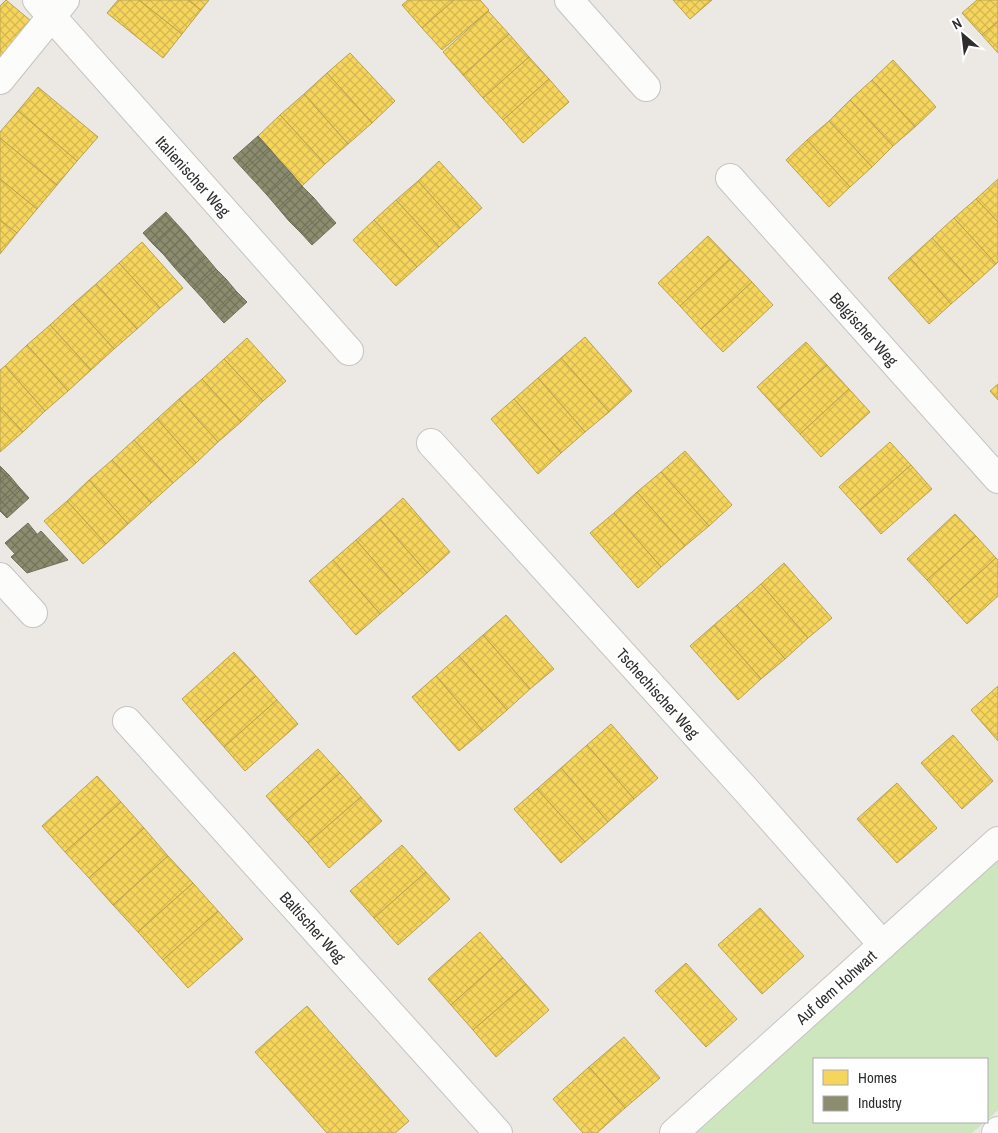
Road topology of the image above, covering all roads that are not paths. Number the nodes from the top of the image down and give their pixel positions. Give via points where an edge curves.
1 (568, 0) edge
2 (51, 5) edge
3 (0, 80) edge
4 (646, 87) dead end
5 (730, 178) dead end
6 (349, 351) dead end
7 (431, 443) dead end
8 (998, 479) edge
9 (0, 576) edge
10 (33, 613) dead end
11 (127, 721) dead end
12 (998, 841) edge
13 (883, 945) junction
14 (498, 1133) edge
15 (674, 1133) edge

1 - 4 street
2 - 3 street
2 - 6 street, Italienischer Weg
5 - 8 street, Belgischer Weg
7 - 13 street, Tschechischer Weg
9 - 10 street
11 - 14 street, Baltischer Weg
12 - 13 street, Auf dem Hohwart
13 - 15 street, Auf dem Hohwart

